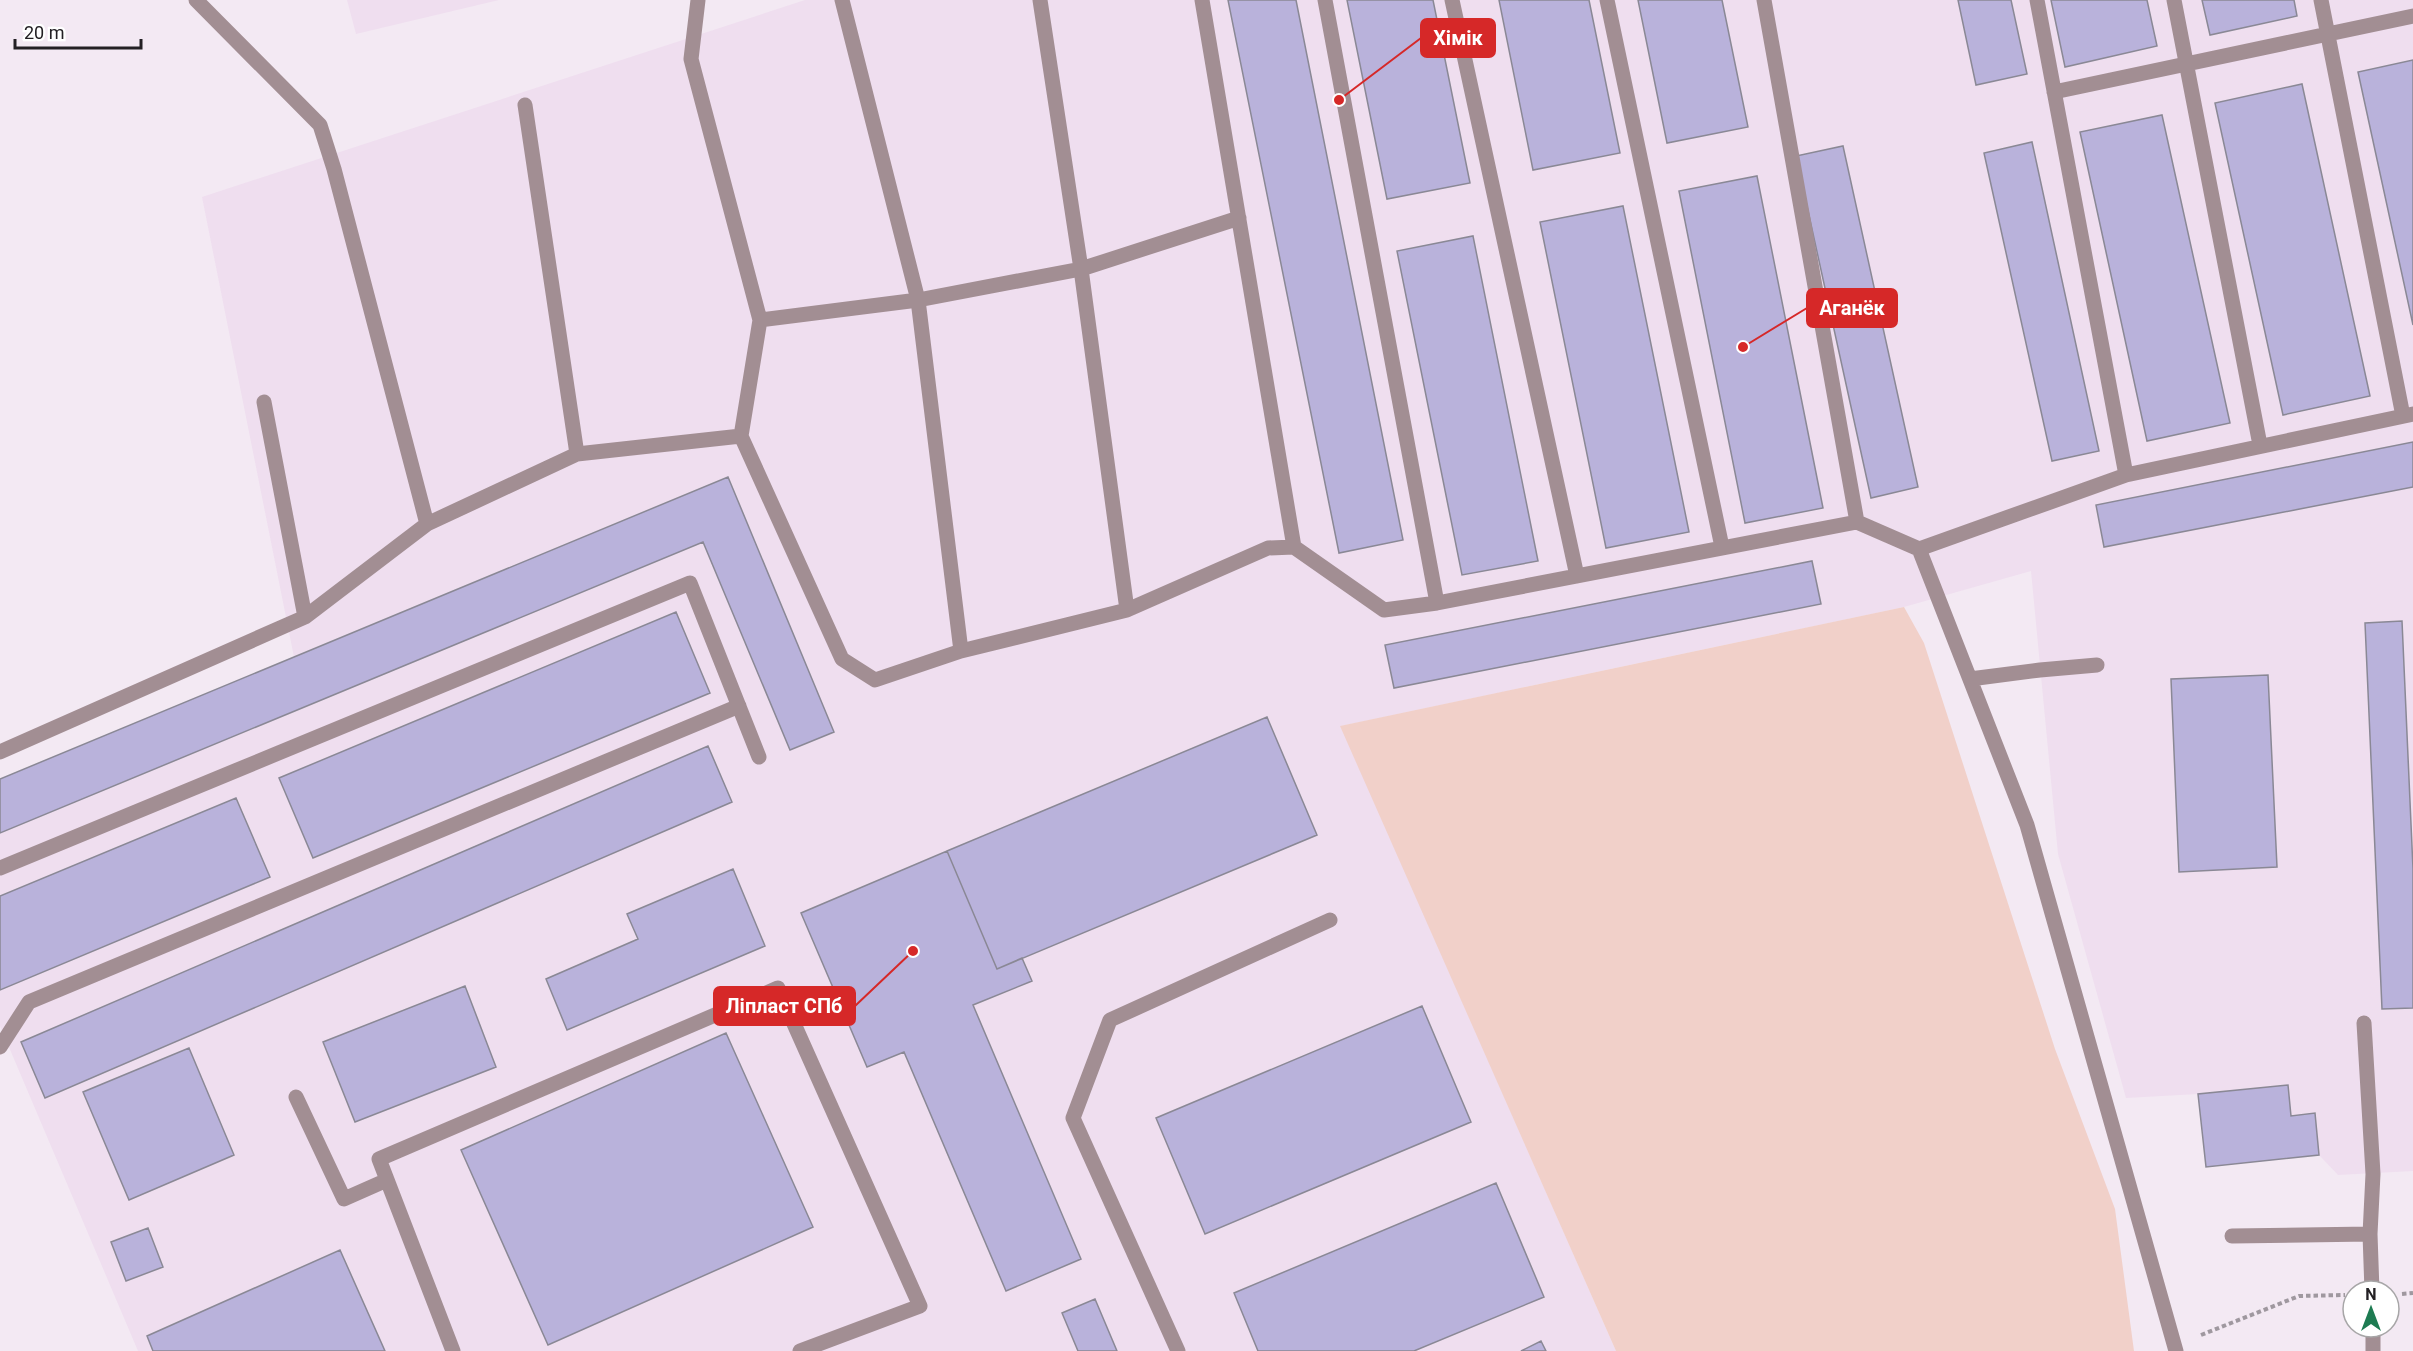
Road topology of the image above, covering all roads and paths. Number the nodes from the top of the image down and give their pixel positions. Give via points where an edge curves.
1 (196, 0) edge
2 (698, 0) edge
3 (842, 0) edge
4 (1040, 0) edge
5 (1202, 0) edge
6 (1325, 0) edge
7 (1452, 0) edge
8 (1607, 0) edge
9 (1764, 0) edge
10 (2037, 0) edge
11 (2174, 0) edge
12 (2321, 0) edge
13 (2413, 16) edge
14 (2328, 34) junction
15 (2186, 64) junction
16 (2054, 92) junction
17 (525, 105) dead end
18 (1239, 218) junction
19 (1081, 269) junction
20 (918, 300) junction
21 (760, 320) junction
22 (264, 402) dead end
23 (2408, 415) edge
24 (741, 436) junction
25 (2260, 445) junction
26 (577, 454) junction
27 (2126, 475) junction
28 (1857, 522) junction
29 (427, 524) junction
30 (1294, 547) junction
31 (1722, 547) junction
32 (1919, 549) junction
33 (1577, 576) junction
34 (1437, 603) junction
35 (1126, 610) junction
36 (305, 616) junction
37 (961, 651) junction
38 (2097, 666) dead end
39 (1970, 679) junction
40 (739, 706) junction
41 (0, 753) edge
42 (759, 757) dead end
43 (0, 868) edge
44 (1330, 920) dead end
45 (2364, 1023) dead end
46 (0, 1047) edge
47 (296, 1097) dead end
48 (387, 1180) junction
49 (2370, 1234) junction
50 (2232, 1236) dead end
51 (2372, 1279) edge
52 (2341, 1295) edge
53 (2176, 1348) edge
54 (453, 1351) edge
55 (800, 1351) edge
56 (1178, 1351) edge

1 - 29 lane via 320,125
2 - 21 lane via 691,59
3 - 20 lane
4 - 19 lane
5 - 18 lane
6 - 34 lane
7 - 33 lane
8 - 31 lane
9 - 28 lane
10 - 16 lane
11 - 15 lane
12 - 14 lane
13 - 14 lane
14 - 15 lane
14 - 23 lane
15 - 16 lane
15 - 25 lane
16 - 27 lane
17 - 26 lane
18 - 19 lane
18 - 30 lane
19 - 20 lane
19 - 35 lane
20 - 21 lane
20 - 37 lane
21 - 24 lane
22 - 36 lane
23 - 25 lane
24 - 26 lane
24 - 37 lane via 842,659 875,680
25 - 27 lane
26 - 29 lane
27 - 32 lane
28 - 31 lane
28 - 32 lane
29 - 36 lane
30 - 34 lane via 1384,610
30 - 35 lane via 1268,548
31 - 33 lane
32 - 39 lane
33 - 34 lane
35 - 37 lane
36 - 41 lane
38 - 39 lane
39 - 53 lane via 2027,825
40 - 42 lane
40 - 43 lane via 690,583
40 - 46 lane via 29,1002
44 - 56 lane via 1110,1020 1073,1118
45 - 49 lane via 2373,1173
47 - 48 lane via 344,1199
48 - 54 lane
48 - 55 lane via 379,1159 778,988 920,1306
49 - 50 lane
49 - 51 lane
52 - 53 path via 2299,1296

